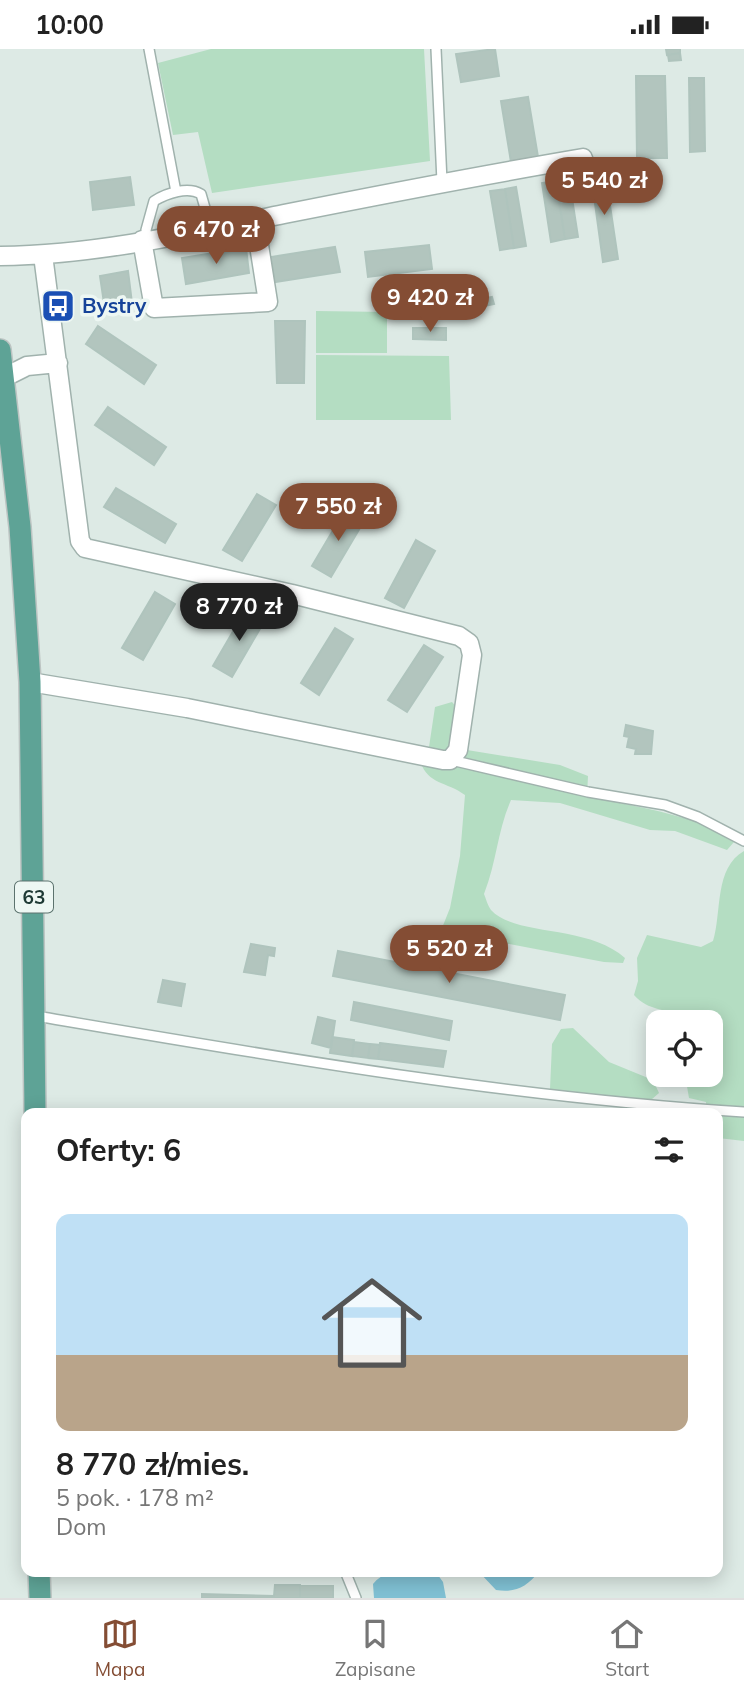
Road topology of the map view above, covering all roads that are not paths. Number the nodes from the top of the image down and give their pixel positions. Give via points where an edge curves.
1 (149, 49) edge
2 (436, 49) edge
3 (583, 158) dead end
4 (442, 182) junction
5 (176, 192) junction
6 (255, 220) junction
7 (211, 229) junction
8 (145, 239) junction
9 (43, 255) junction
10 (0, 256) edge
11 (0, 350) edge
12 (58, 363) junction
13 (4, 378) junction
14 (30, 682) junction
15 (450, 760) junction
16 (744, 841) edge
17 (36, 1016) junction
18 (35, 1108) edge
19 (689, 1108) edge
20 (723, 1110) edge
21 (744, 1112) edge
22 (39, 1577) edge
23 (347, 1577) edge
24 (40, 1598) edge
25 (356, 1598) edge

1 - 5 lane
2 - 4 lane
3 - 4 street
4 - 6 street
5 - 7 lane via 201,194
5 - 8 lane via 154,201
6 - 7 street
6 - 8 street via 268,302 154,307
7 - 8 street
8 - 9 street
9 - 10 street
9 - 12 street
11 - 13 main road, 63
12 - 13 street via 27,366
12 - 15 street via 80,541 85,548 459,636 469,643 472,655 458,750
13 - 14 main road, 63
14 - 15 street
14 - 17 main road, 63
15 - 16 lane via 665,805
17 - 18 main road, 63
17 - 19 lane via 466,1086
20 - 21 lane
22 - 24 main road
23 - 25 lane

